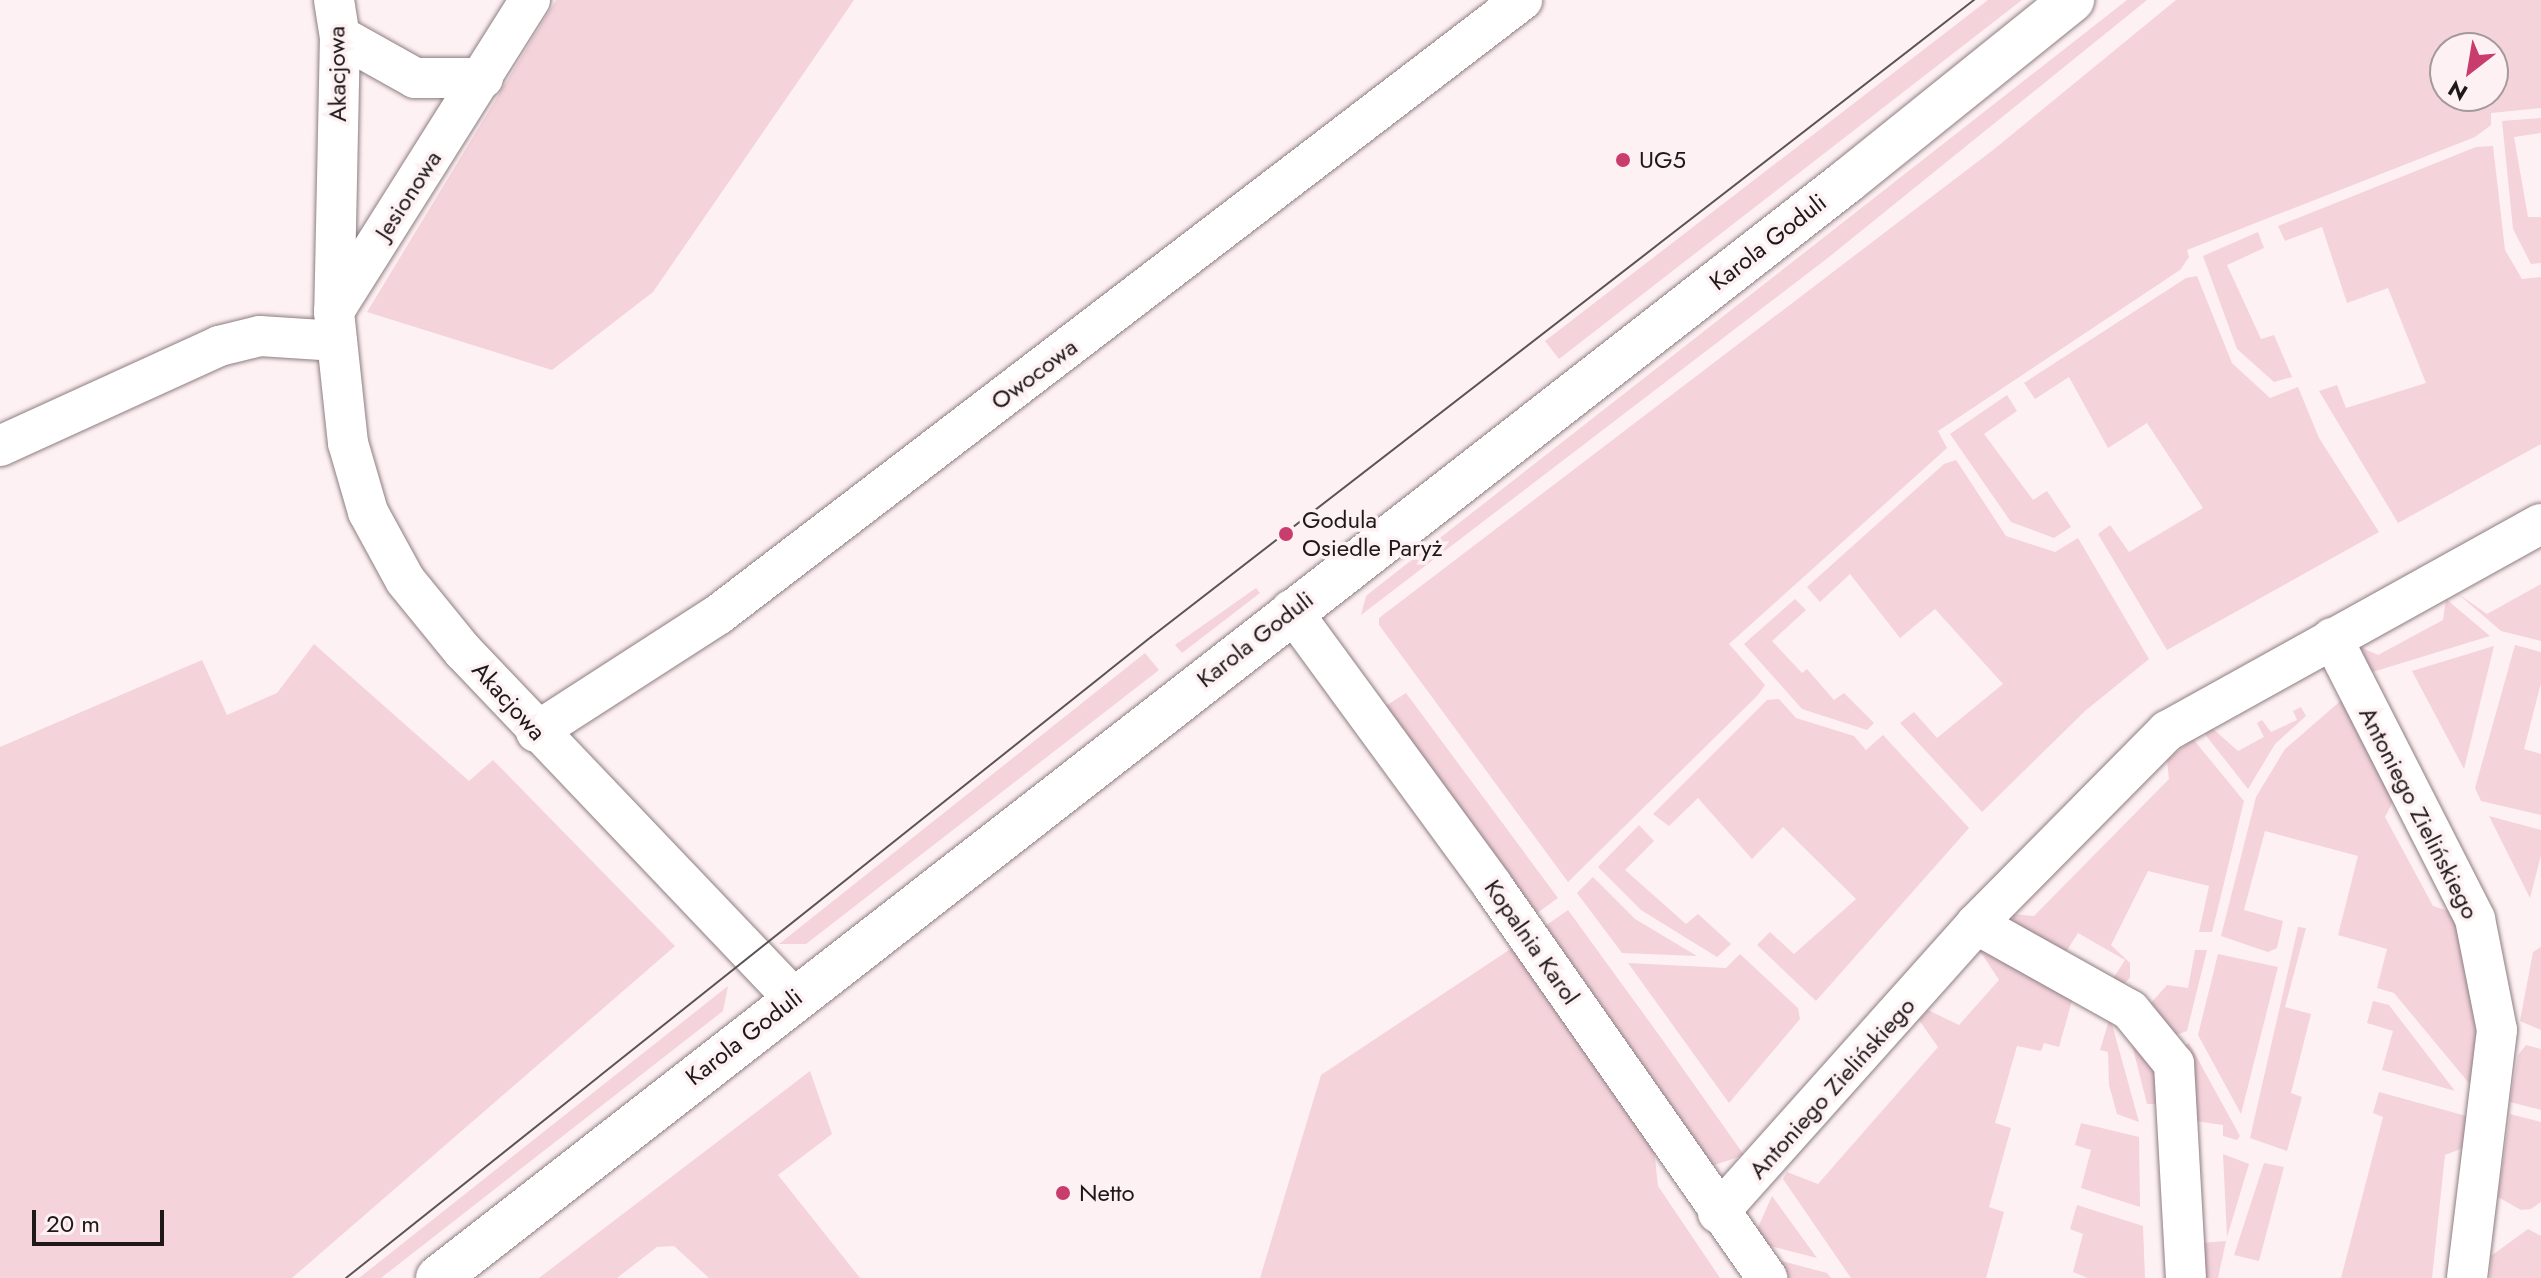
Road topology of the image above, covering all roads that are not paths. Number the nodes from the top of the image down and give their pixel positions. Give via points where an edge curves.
1 (530, 0) edge
2 (1522, 0) edge
3 (2072, 0) edge
4 (337, 18) edge
5 (483, 78) junction
6 (335, 326) junction
7 (0, 446) edge
8 (2541, 524) edge
9 (1291, 610) junction
10 (2332, 638) junction
11 (536, 732) junction
12 (1976, 924) junction
13 (793, 998) junction
14 (1718, 1213) junction
15 (438, 1278) edge
16 (1767, 1278) edge
17 (2186, 1278) edge
18 (2467, 1278) edge

1 - 5 street, Jesionowa
2 - 11 street, Owocowa via 719,614
3 - 9 main road, Karola Goduli via 1847,181
4 - 5 street via 415,78
4 - 6 street, Akacjowa
5 - 6 street, Jesionowa
6 - 7 street via 230,343
6 - 11 street, Akacjowa via 348,443 368,512 405,580
8 - 10 street, Antoniego Zielińskiego
9 - 13 main road, Karola Goduli
9 - 14 street, Kopalnia Karol via 1492,885
10 - 12 street, Antoniego Zielińskiego via 2167,731
10 - 18 street, Antoniego Zielińskiego via 2475,919 2497,1030
11 - 13 street, Akacjowa
12 - 14 street, Antoniego Zielińskiego
12 - 17 street via 2130,1010 2174,1064
13 - 15 main road, Karola Goduli
14 - 16 street, Kopalnia Karol

